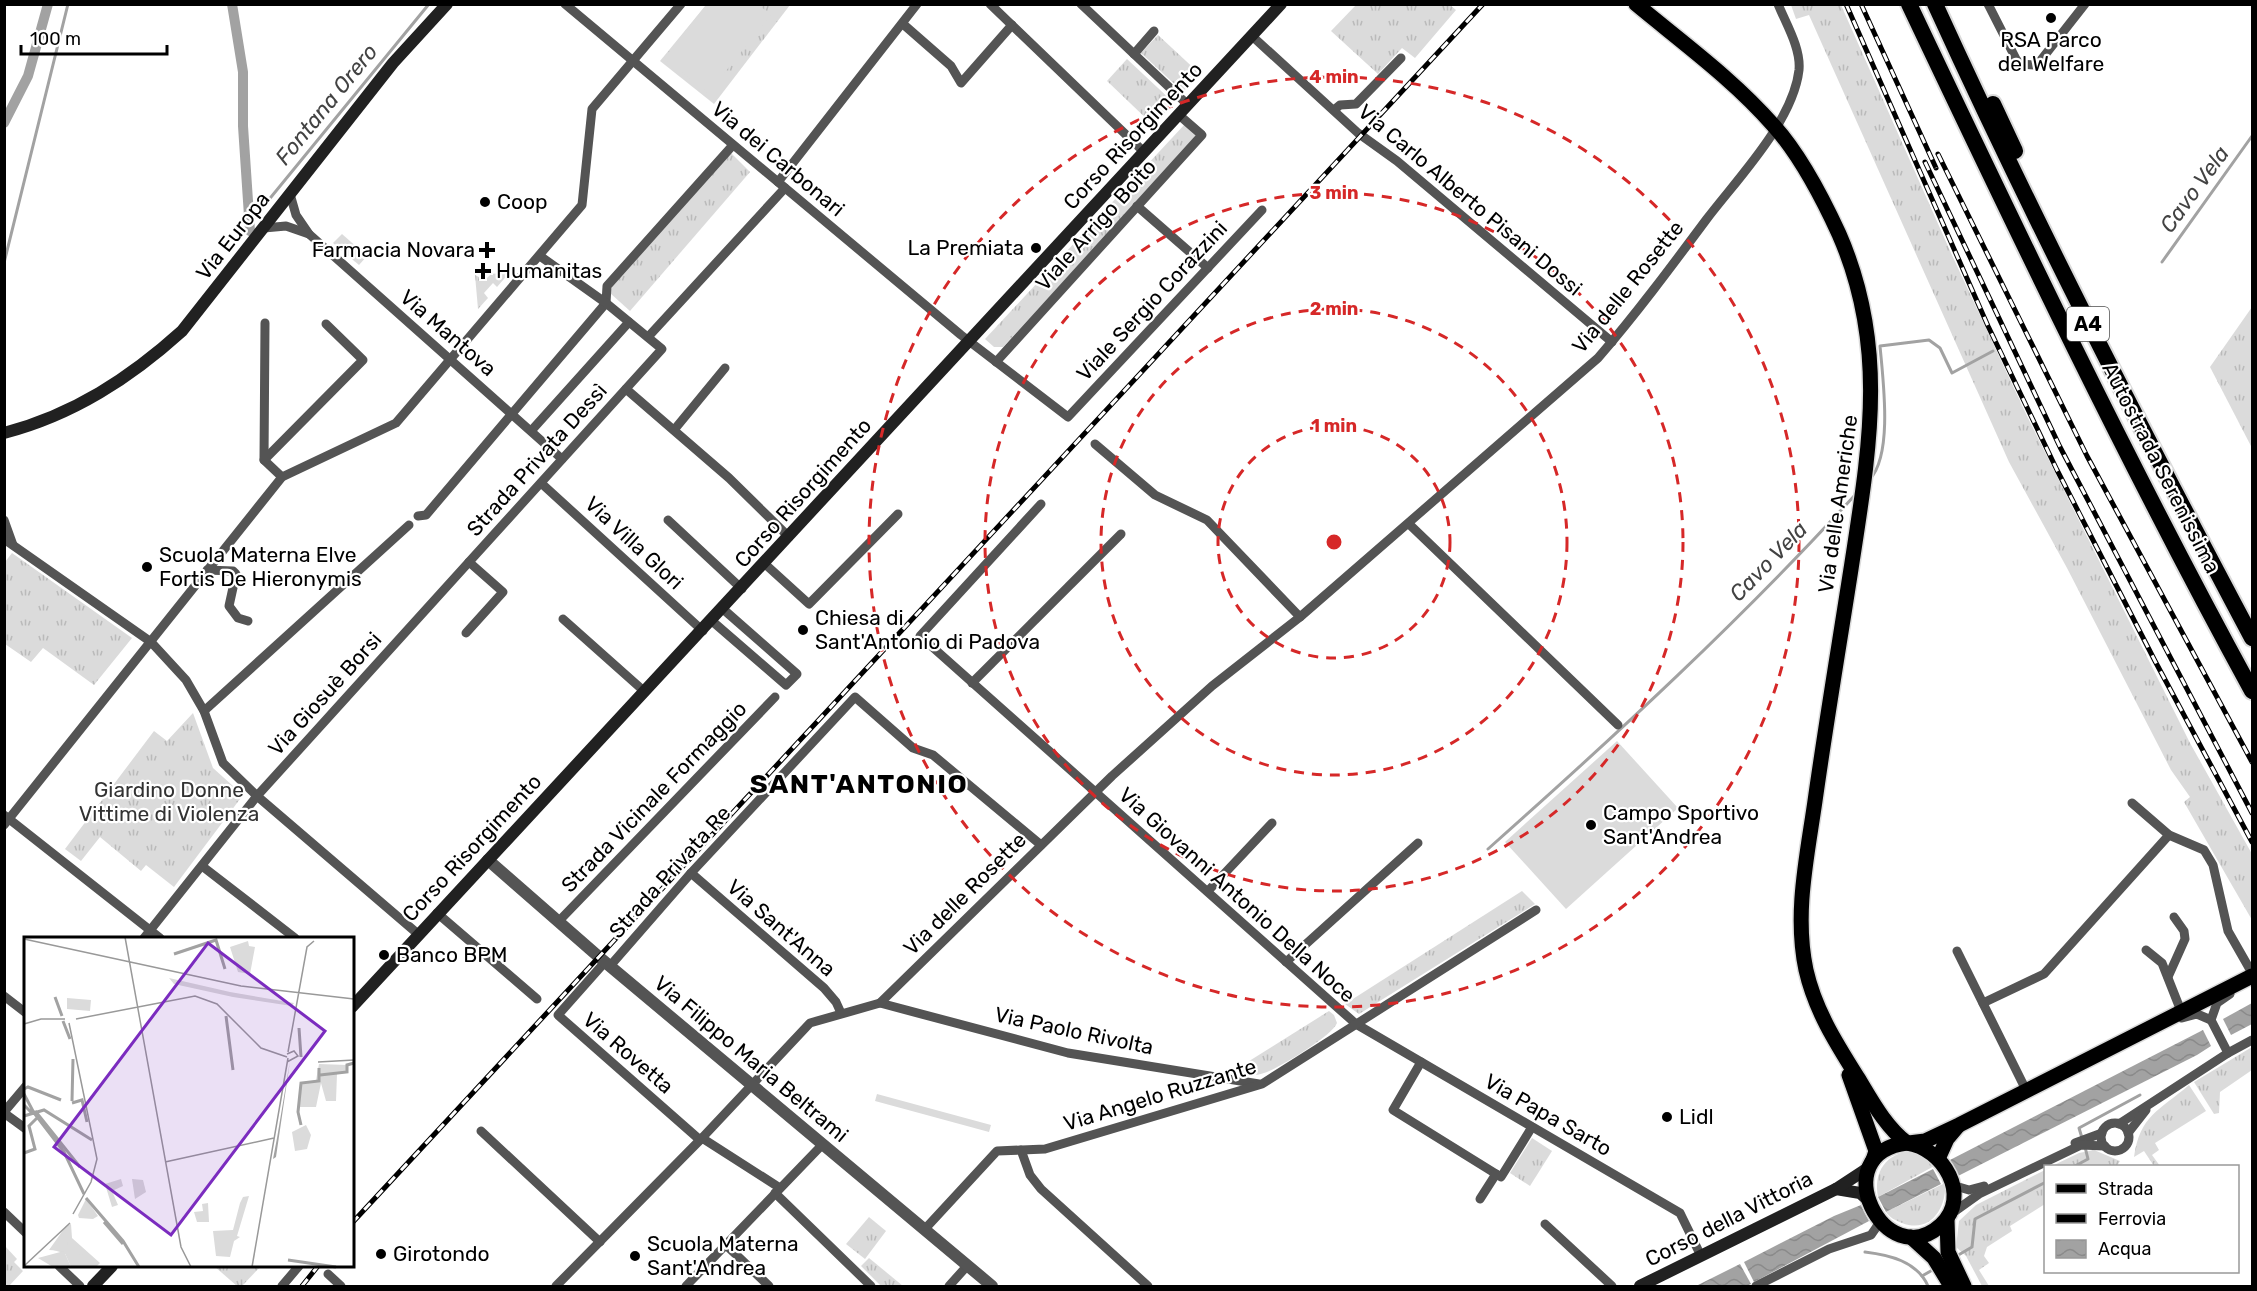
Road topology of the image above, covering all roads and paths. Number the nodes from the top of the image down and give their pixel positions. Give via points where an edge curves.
1 (447, 4) edge
2 (565, 4) edge
3 (681, 4) edge
4 (917, 4) edge
5 (990, 4) edge
6 (1281, 4) edge
7 (1636, 4) edge
8 (1778, 4) edge
9 (1909, 4) edge
10 (1935, 4) edge
11 (1945, 4) edge
12 (1988, 4) edge
13 (2085, 4) edge
14 (1087, 6) edge
15 (903, 24) junction
16 (1011, 25) junction
17 (1154, 31) dead end
18 (1252, 36) junction
19 (1134, 54) junction
20 (1401, 57) dead end
21 (632, 60) junction
22 (1188, 105) junction
23 (1334, 110) junction
24 (1179, 115) junction
25 (1776, 128) junction
26 (733, 145) junction
27 (1144, 152) junction
28 (781, 185) junction
29 (290, 194) junction
30 (1137, 206) junction
31 (1262, 210) dead end
32 (264, 228) junction
33 (309, 234) junction
34 (540, 256) junction
35 (1208, 268) junction
36 (606, 303) junction
37 (629, 322) junction
38 (265, 323) dead end
39 (326, 324) dead end
40 (2103, 330) dead end
41 (648, 337) junction
42 (969, 342) junction
43 (1612, 342) junction
44 (449, 360) junction
45 (996, 362) junction
46 (725, 368) dead end
47 (626, 388) junction
48 (513, 414) junction
49 (1068, 417) joint
50 (674, 430) junction
51 (531, 431) junction
52 (4, 433) edge
53 (1095, 444) dead end
54 (562, 459) junction
55 (264, 460) junction
56 (282, 477) junction
57 (541, 483) junction
58 (1041, 504) dead end
59 (898, 514) dead end
60 (418, 516) dead end
61 (4, 520) edge
62 (668, 520) dead end
63 (1408, 524) junction
64 (409, 525) dead end
65 (1121, 534) dead end
66 (789, 537) junction
67 (9, 542) edge
68 (469, 561) junction
69 (765, 564) junction
70 (207, 570) junction
71 (742, 589) junction
72 (2242, 599) dead end
73 (723, 609) junction
74 (1300, 617) junction
75 (563, 619) dead end
76 (248, 621) dead end
77 (712, 621) junction
78 (2253, 626) edge
79 (703, 631) junction
80 (466, 633) dead end
81 (2253, 638) edge
82 (151, 642) junction
83 (972, 683) junction
84 (2253, 691) edge
85 (645, 692) junction
86 (775, 697) dead end
87 (204, 711) junction
88 (1618, 725) dead end
89 (1095, 793) junction
90 (257, 796) junction
91 (2132, 803) dead end
92 (6, 820) edge
93 (1272, 823) dead end
94 (2169, 835) junction
95 (1418, 843) dead end
96 (1041, 844) junction
97 (488, 860) junction
98 (202, 866) junction
99 (692, 873) junction
100 (1208, 891) junction
101 (1536, 910) dead end
102 (437, 913) junction
103 (2174, 917) dead end
104 (558, 922) junction
105 (418, 934) junction
106 (147, 935) edge
107 (292, 937) edge
108 (2146, 950) dead end
109 (1957, 951) dead end
110 (1286, 962) junction
111 (607, 964) junction
112 (2251, 976) edge
113 (2168, 977) junction
114 (4, 996) edge
115 (537, 999) dead end
116 (880, 1002) junction
117 (1983, 1003) junction
118 (354, 1004) edge
119 (24, 1011) edge
120 (2181, 1011) junction
121 (842, 1013) junction
122 (2211, 1020) junction
123 (1356, 1023) junction
124 (2152, 1026) junction
125 (2253, 1040) edge
126 (1839, 1047) junction
127 (2226, 1048) junction
128 (1421, 1062) junction
129 (1262, 1084) junction
130 (752, 1086) junction
131 (24, 1088) edge
132 (2026, 1090) junction
133 (2150, 1106) junction
134 (4, 1112) edge
135 (2119, 1124) junction
136 (1959, 1125) junction
137 (24, 1127) edge
138 (1532, 1127) junction
139 (481, 1131) dead end
140 (2102, 1133) junction
141 (2128, 1133) junction
142 (701, 1139) junction
143 (2084, 1142) junction
144 (1908, 1143) junction
145 (822, 1144) junction
146 (2105, 1146) junction
147 (1021, 1150) junction
148 (1940, 1160) junction
149 (1871, 1164) junction
150 (1496, 1174) junction
151 (1952, 1182) junction
152 (1836, 1189) junction
153 (778, 1191) junction
154 (1480, 1199) dead end
155 (1868, 1200) junction
156 (5, 1214) edge
157 (1948, 1217) junction
158 (1879, 1219) junction
159 (1545, 1224) dead end
160 (924, 1230) junction
161 (24, 1231) edge
162 (1911, 1237) junction
163 (600, 1242) junction
164 (726, 1245) junction
165 (1701, 1256) junction
166 (1945, 1262) junction
167 (967, 1266) junction
168 (59, 1267) edge
169 (111, 1267) edge
170 (298, 1267) edge
171 (328, 1274) dead end
172 (80, 1287) edge
173 (93, 1287) edge
174 (282, 1287) edge
175 (341, 1287) edge
176 (556, 1287) edge
177 (686, 1287) edge
178 (769, 1287) edge
179 (871, 1287) edge
180 (949, 1287) edge
181 (992, 1287) edge
182 (1148, 1287) edge
183 (1612, 1287) edge
184 (1640, 1287) edge
185 (1756, 1287) edge
186 (1952, 1287) edge
187 (1964, 1287) edge

1 - 29 main road, Via Europa via 393,63
2 - 21 street, Via dei Carbonari
3 - 21 street
4 - 15 street
5 - 16 street
6 - 18 main road, Corso Risorgimento
7 - 25 main road, Via delle Americhe via 1743,94
8 - 25 street, Via delle Rosette via 1798,56 1799,69 1794,92
9 - 84 highway, Autostrada Serenissima / A4 via 2043,287 2193,583
10 - 81 highway, Autostrada Serenissima / A4 via 2098,345
11 - 40 highway
12 - 13 street via 2016,59 2028,66 2041,60
14 - 19 street
15 - 16 street via 951,66 961,83
15 - 28 street
16 - 27 street
17 - 19 street
18 - 22 main road, Corso Risorgimento
18 - 23 street, Via Carlo Alberto Pisani Dossi
19 - 22 street
20 - 23 street via 1356,104 1340,105
21 - 26 street, Via dei Carbonari
21 - 34 street via 592,109 582,205
22 - 24 main road, Corso Risorgimento
23 - 43 street, Via Carlo Alberto Pisani Dossi
24 - 27 main road, Corso Risorgimento
24 - 30 street, Viale Arrigo Boito via 1202,135
25 - 43 street, Via delle Rosette
25 - 126 main road, Via delle Americhe via 1818,191 1840,236 1858,289 1872,389 1869,455 1818,777 1800,929 1817,1007
26 - 28 street, Via dei Carbonari
26 - 36 street via 608,286
27 - 42 main road, Corso Risorgimento
28 - 41 street
28 - 42 street, Via dei Carbonari
29 - 32 main road, Via Europa
29 - 33 street, Via Mantova via 296,215
30 - 35 street
30 - 45 street, Viale Arrigo Boito
31 - 35 street, Viale Sergio Corazzini
32 - 33 street, Via Mantova via 286,226
32 - 52 main road, Via Europa via 202,309 145,365 74,408 37,425
33 - 44 street, Via Mantova
34 - 36 street
34 - 44 street
35 - 49 street, Viale Sergio Corazzini
36 - 37 street
36 - 48 street
37 - 41 street
37 - 51 street
38 - 55 street
39 - 55 street via 363,360
41 - 47 street, Strada Privata Dessì via 662,349
42 - 45 street, Via dei Carbonari
42 - 66 main road, Corso Risorgimento
43 - 63 street, Via delle Rosette
44 - 48 street, Via Mantova
44 - 56 street via 396,423
45 - 49 street, Via dei Carbonari
46 - 50 street
47 - 50 street
47 - 54 street, Strada Privata Dessì
48 - 51 street, Via Mantova
48 - 60 street via 426,515
50 - 66 street via 729,477
51 - 54 street, Via Mantova
53 - 74 street via 1155,495 1207,520
54 - 57 street, Strada Privata Dessì
55 - 56 street
56 - 70 street
57 - 68 street, Strada Privata Dessì
57 - 79 street, Via Villa Glori
58 - 83 street, Via Giovanni Antonio Della Noce via 920,636
59 - 69 street via 809,604
61 - 67 street
62 - 71 street
63 - 74 street, Via delle Rosette
63 - 88 street
64 - 87 street
65 - 83 street
66 - 69 main road, Corso Risorgimento
67 - 82 street
68 - 80 street, Strada Privata Dessì via 503,592
68 - 90 street, Via Giosuè Borsi
69 - 71 main road, Corso Risorgimento
70 - 76 street via 236,574 229,606 238,618
70 - 82 street
71 - 73 main road, Corso Risorgimento
72 - 78 highway
73 - 77 main road, Corso Risorgimento
73 - 77 street via 797,675 786,685
74 - 89 street, Via delle Rosette via 1212,686
75 - 85 street
77 - 79 main road, Corso Risorgimento
79 - 85 main road, Corso Risorgimento
82 - 87 street via 186,680
82 - 92 street
83 - 89 street, Via Giovanni Antonio Della Noce
85 - 97 main road, Corso Risorgimento
86 - 104 street, Strada Vicinale Formaggio
87 - 90 street via 223,763
89 - 96 street, Via delle Rosette
89 - 100 street, Via Giovanni Antonio Della Noce
90 - 98 street, Via Giosuè Borsi
90 - 105 street
91 - 94 street
92 - 106 street
93 - 100 street
94 - 112 street via 2204,850 2213,866 2228,931
94 - 117 street via 2044,974
95 - 110 street
96 - 99 street, Strada Privata Re via 933,755 912,748 855,697
96 - 116 street, Via delle Rosette
97 - 102 main road, Corso Risorgimento
97 - 104 street, Via Filippo Maria Beltrami
98 - 106 street, Via Giosuè Borsi
98 - 107 street
99 - 111 street, Strada Privata Re
99 - 121 street, Via Sant'Anna via 824,988
100 - 110 street, Via Giovanni Antonio Della Noce
101 - 123 street, Via Angelo Ruzzante
102 - 105 main road, Corso Risorgimento
102 - 115 street
103 - 113 street via 2185,939
104 - 111 street, Via Filippo Maria Beltrami
105 - 118 main road, Corso Risorgimento
108 - 113 street via 2162,963
109 - 117 street
110 - 123 street, Via Giovanni Antonio Della Noce
111 - 130 street, Via Filippo Maria Beltrami
111 - 142 street, Via Rovetta via 558,1015
112 - 120 main road
112 - 122 street via 2237,991 2217,1003
113 - 120 street
114 - 119 street
116 - 121 street, Via delle Rosette
116 - 129 street, Via Paolo Rivolta via 1068,1053
117 - 132 street
120 - 124 main road
121 - 130 street, Via delle Rosette via 810,1023
122 - 124 street via 2197,1014 2168,1026
122 - 127 street
123 - 128 street, Via Papa Sarto
123 - 129 street, Via Angelo Ruzzante
124 - 132 main road
125 - 127 street
126 - 144 main road, Via delle Americhe via 1881,1115
126 - 149 main road, Via delle Americhe via 1876,1151
127 - 133 street
128 - 138 street, Via Papa Sarto
128 - 150 street via 1393,1110
129 - 147 street, Via Angelo Ruzzante via 1045,1149
130 - 142 street, Via delle Rosette
130 - 145 street, Via Filippo Maria Beltrami
131 - 134 street
132 - 136 main road
133 - 135 street
133 - 141 street
134 - 137 street
135 - 140 street via 2107,1126
135 - 141 street
136 - 144 main road via 1926,1141
136 - 148 main road via 1947,1139
138 - 150 street via 1501,1177
138 - 165 street, Via Papa Sarto via 1680,1213
139 - 163 street
140 - 143 street
140 - 146 street
141 - 146 street via 2123,1148 2115,1151
142 - 153 street
142 - 163 street, Via delle Rosette
143 - 146 street
143 - 151 street via 1977,1190
143 - 157 street via 1979,1194
144 - 148 main road via 1930,1151
144 - 149 main road via 1888,1147
145 - 153 street
145 - 160 street, Via Filippo Maria Beltrami
147 - 160 street, Via Angelo Ruzzante via 997,1151
147 - 182 street via 1030,1175 1041,1189
148 - 151 main road
149 - 152 main road, Corso della Vittoria
149 - 155 main road
150 - 154 street
151 - 157 main road via 1954,1195
152 - 155 main road via 1860,1193
152 - 165 main road, Corso della Vittoria
153 - 164 street
153 - 179 street
155 - 158 main road
156 - 161 street
157 - 162 main road via 1928,1234
157 - 166 main road
158 - 162 main road via 1886,1228
158 - 185 street via 1871,1235 1829,1249
159 - 183 street
160 - 167 street, Via Filippo Maria Beltrami
162 - 166 main road
163 - 176 street, Via delle Rosette
164 - 177 street
164 - 178 street
165 - 184 main road, Corso della Vittoria
166 - 186 main road
166 - 187 main road
167 - 180 street
167 - 181 street, Via Filippo Maria Beltrami
168 - 172 street
169 - 173 main road
170 - 174 street
171 - 175 street

